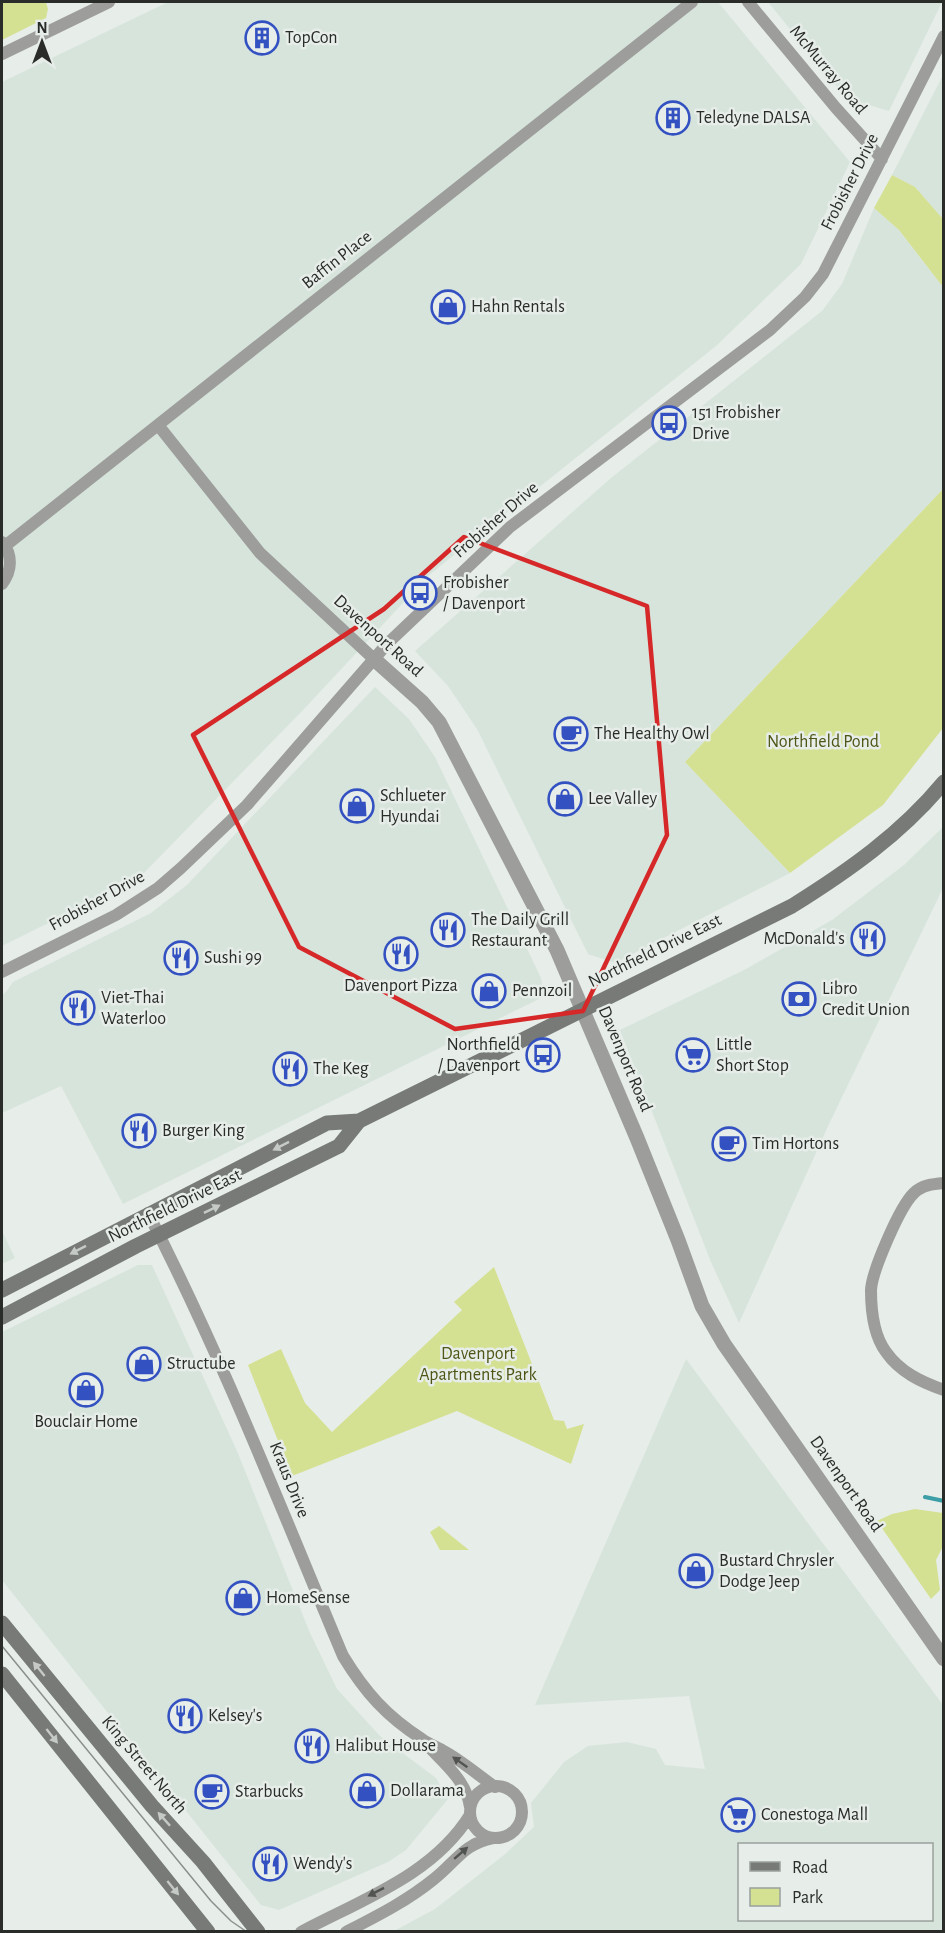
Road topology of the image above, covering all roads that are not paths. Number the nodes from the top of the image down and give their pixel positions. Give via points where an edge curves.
1 (109, 2) edge
2 (692, 2) edge
3 (748, 2) edge
4 (944, 36) edge
5 (2, 54) edge
6 (882, 159) junction
7 (158, 425) junction
8 (3, 544) edge
9 (2, 584) edge
10 (375, 660) junction
11 (944, 782) edge
12 (2, 972) edge
13 (582, 1008) junction
14 (359, 1121) junction
15 (944, 1183) edge
16 (148, 1213) junction
17 (160, 1234) junction
18 (2, 1290) edge
19 (2, 1317) edge
20 (944, 1390) edge
21 (2, 1623) edge
22 (944, 1659) edge
23 (2, 1674) edge
24 (424, 1741) junction
25 (495, 1786) junction
26 (470, 1812) junction
27 (493, 1838) junction
28 (208, 1932) edge
29 (258, 1932) edge
30 (301, 1932) edge
31 (346, 1932) edge

1 - 5 street
2 - 7 street, Baffin Place
3 - 6 street, McMurray Road
4 - 6 street, Frobisher Drive
6 - 10 street, Frobisher Drive via 823,274 805,297 770,330 510,527
7 - 8 street, Baffin Place
7 - 10 street, Davenport Road via 260,553
8 - 9 street, Baffin Place via 10,568
10 - 12 street, Frobisher Drive via 248,805 158,888 116,915
10 - 13 street, Davenport Road via 422,702 448,736 557,950
11 - 13 main road, Northfield Drive East via 881,846 792,906
13 - 14 main road, Northfield Drive East
13 - 22 street, Davenport Road via 702,1306 724,1344
14 -> 16 main road, Northfield Drive East via 327,1123
17 -> 14 main road, Northfield Drive East via 339,1146
15 - 20 street via 915,1191 904,1204 871,1288 873,1320 885,1351 922,1383
16 - 17 street, Kraus Drive
16 -> 18 main road, Northfield Drive East
17 - 19 main road, Northfield Drive East
17 - 24 street, Kraus Drive via 248,1426 343,1656 364,1690 381,1708
29 -> 21 main road, King Street North
23 -> 28 main road
25 -> 24 street, Kraus Drive
24 - 26 street, Kraus Drive via 462,1784
25 - 26 street via 478,1793
25 - 27 street via 516,1796 522,1813 513,1832
26 - 27 street via 477,1831
26 -> 30 street via 427,1863
31 -> 27 street via 395,1907 435,1879 463,1850

